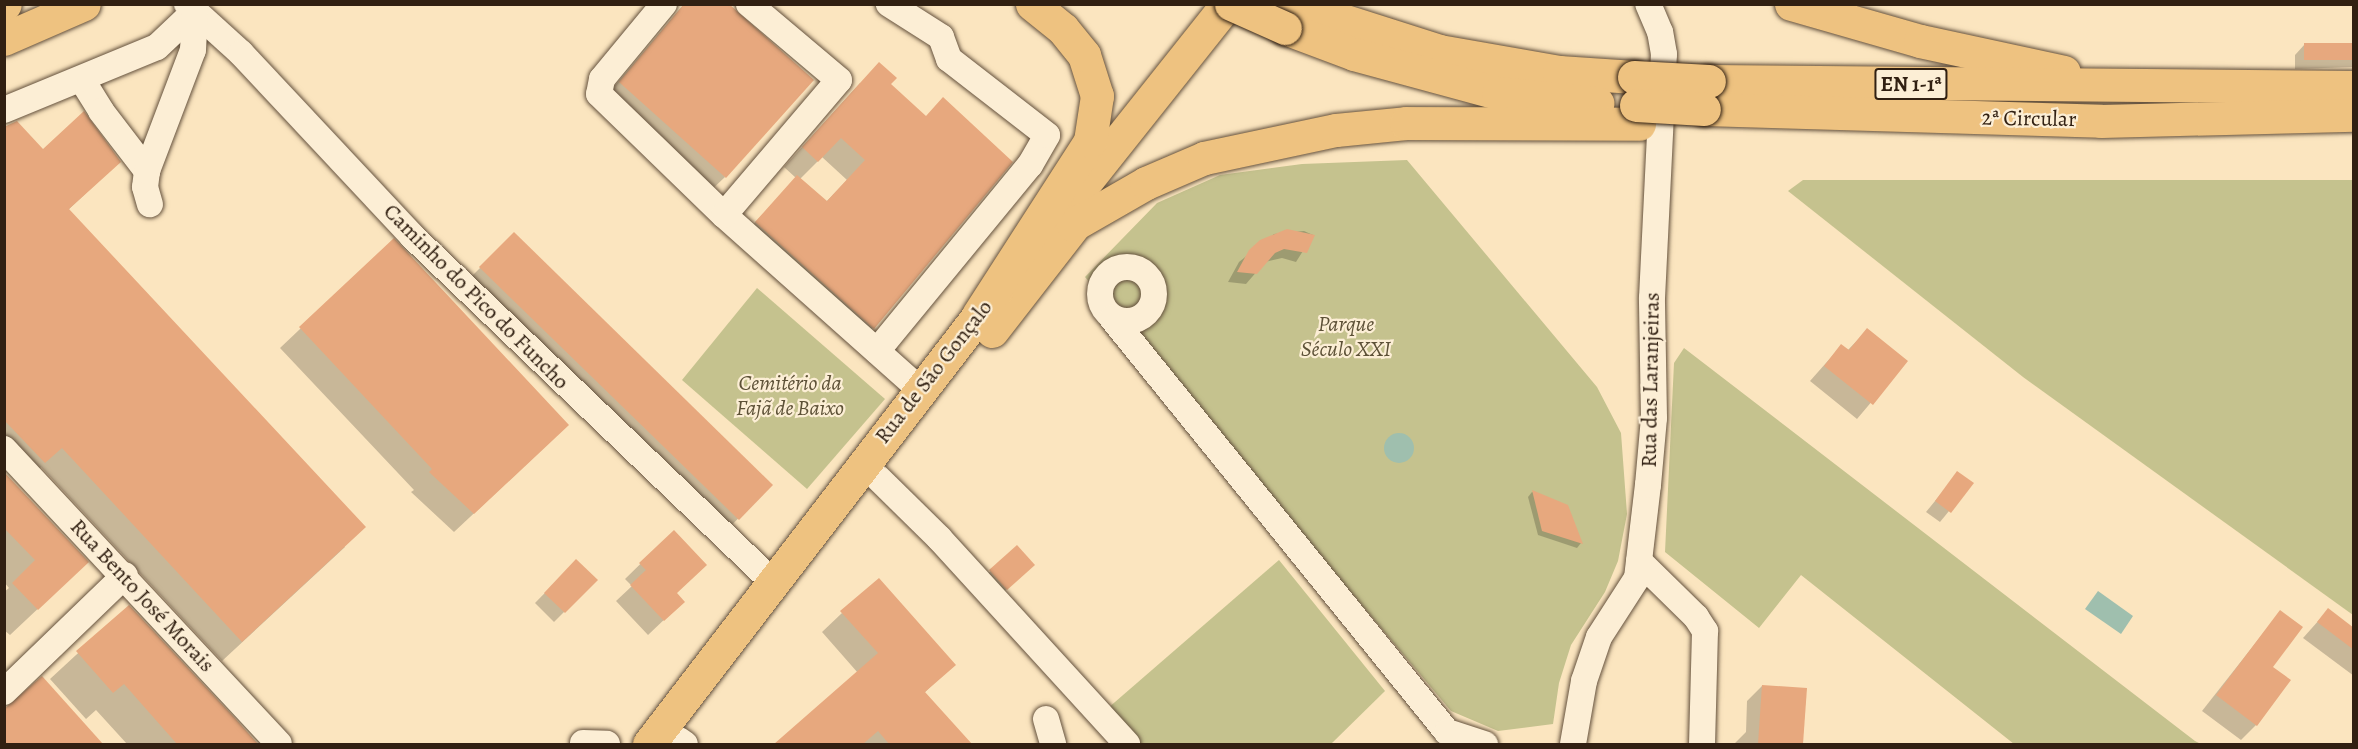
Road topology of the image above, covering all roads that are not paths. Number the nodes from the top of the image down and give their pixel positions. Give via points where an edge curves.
1 (84, 4) edge
2 (664, 4) edge
3 (749, 4) edge
4 (889, 4) edge
5 (1032, 4) edge
6 (1229, 4) edge
7 (1249, 4) edge
8 (1648, 4) edge
9 (1791, 4) edge
10 (191, 8) edge
11 (1292, 14) edge
12 (4, 39) edge
13 (82, 80) junction
14 (2112, 86) junction
15 (1707, 95) junction
16 (1636, 102) junction
17 (2352, 109) edge
18 (4, 110) edge
19 (147, 171) junction
20 (150, 204) dead end
21 (724, 215) junction
22 (1073, 225) junction
23 (978, 315) junction
24 (1144, 317) junction
25 (1112, 318) junction
26 (877, 351) junction
27 (1144, 355) junction
28 (919, 389) junction
29 (4, 449) edge
30 (878, 478) junction
31 (1639, 561) junction
32 (125, 575) junction
33 (772, 581) junction
34 (4, 692) edge
35 (1046, 719) dead end
36 (1568, 742) edge
37 (672, 743) edge
38 (279, 744) edge
39 (1053, 744) edge
40 (1127, 744) edge
41 (1485, 744) edge
42 (1702, 744) edge

1 - 12 main road
2 - 21 street via 602,79 599,94
3 - 21 street via 839,80
4 - 26 street via 941,37 949,59 1047,135 1030,165
5 - 23 main road via 1063,29 1084,55 1097,96 1090,141
6 - 11 main road, EN 1-1ª, bridge
6 - 23 main road, Rua de São Gonçalo
7 - 22 main road, Rua de São Gonçalo
8 - 31 street, Rua das Laranjeiras via 1664,54 1652,298 1654,418
9 - 14 main road via 1920,41 2049,68
10 - 13 street via 157,47
10 - 19 street via 193,50
10 - 33 street, Caminho do Pico do Funcho via 242,53 412,236
11 - 16 main road, EN 1-1ª via 1353,54 1498,93
13 - 18 street
13 - 19 street
14 - 15 main road, 2ª Circular / EN 1-1ª
14 - 17 main road, 2ª Circular / EN 1-1ª
15 - 16 main road, EN 1-1ª, bridge
15 - 17 main road, 2ª Circular / EN 1-1ª via 2101,121
16 - 22 main road via 1336,130 1204,158 1146,183
19 - 20 street via 145,187
21 - 26 street
22 - 30 main road, Rua de São Gonçalo
23 - 28 main road, Rua de São Gonçalo
24 - 25 street via 1131,322
24 - 25 street via 1155,297 1154,285 1143,271 1129,266 1112,271 1101,286 1100,300
24 - 27 street
25 - 27 street
26 - 28 street
27 - 41 street via 1447,732
28 - 33 main road, Rua de São Gonçalo
29 - 32 street, Rua Bento José Morais
30 - 37 main road, Rua de São Gonçalo
30 - 40 street via 939,538
31 - 36 street, Rua das Laranjeiras via 1637,578 1599,637
31 - 42 street via 1706,631
32 - 34 street
32 - 38 street, Rua Bento José Morais
33 - 37 main road, Rua de São Gonçalo
35 - 39 street

